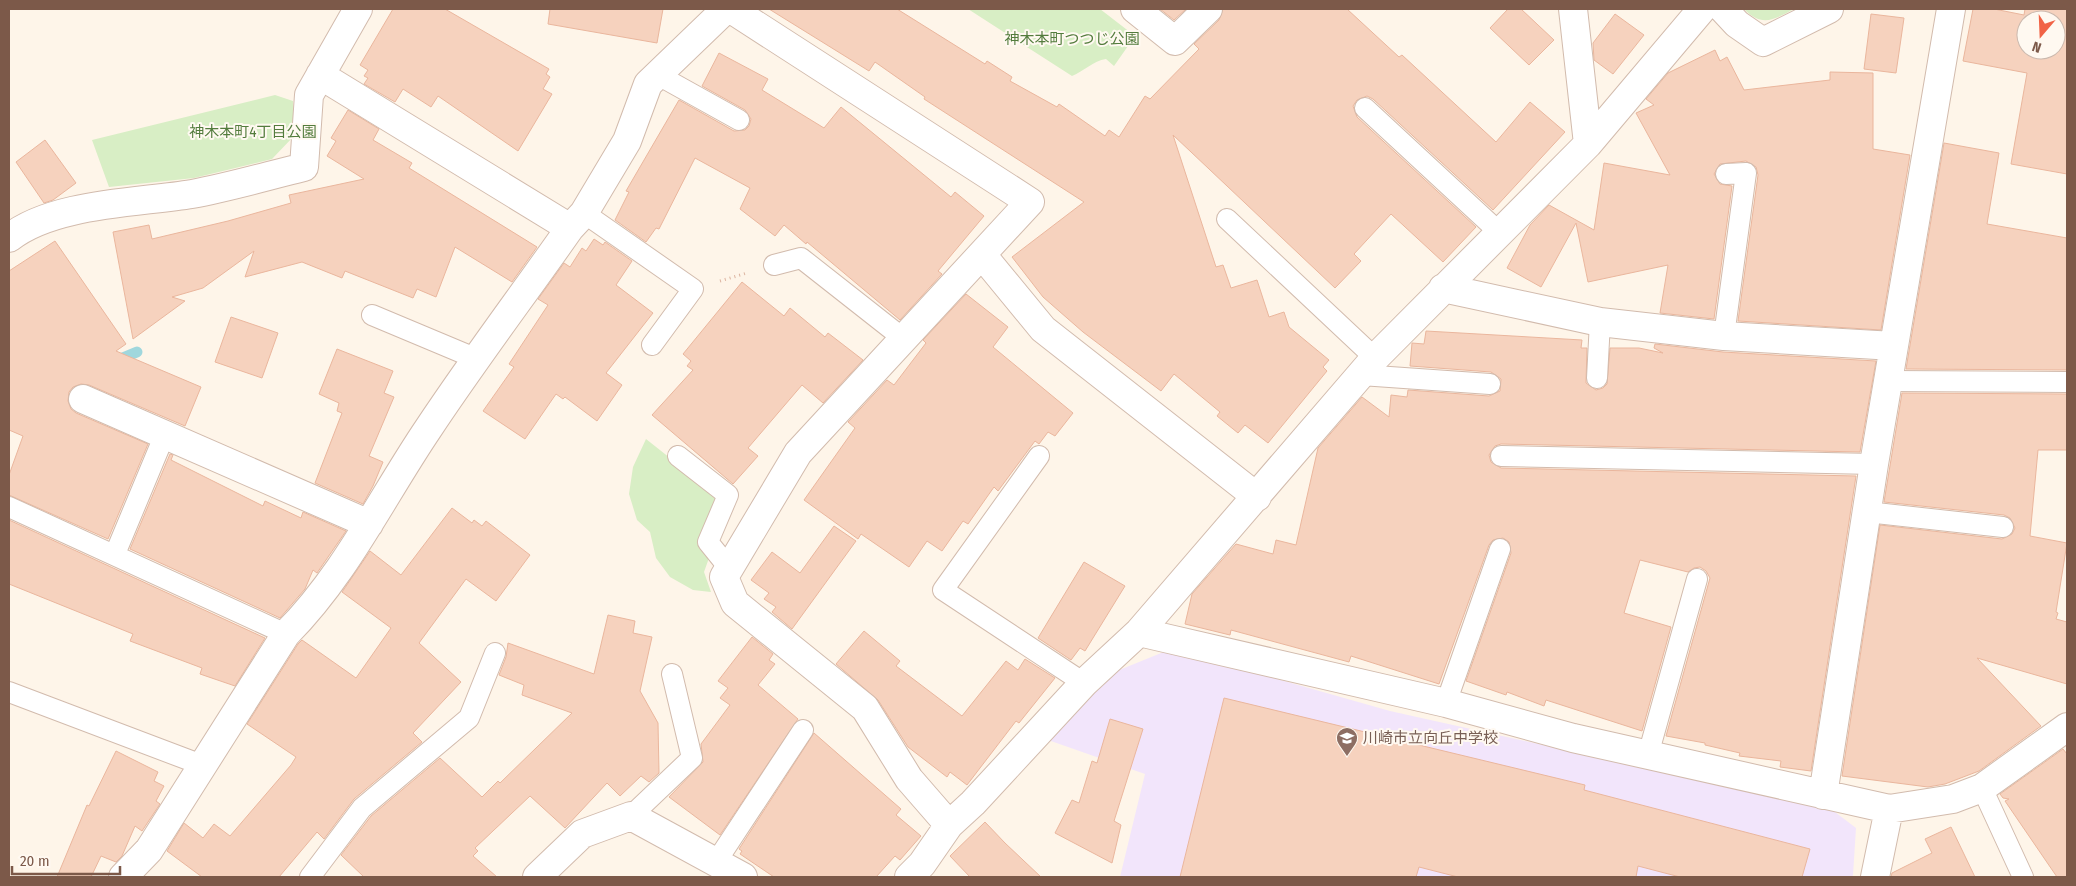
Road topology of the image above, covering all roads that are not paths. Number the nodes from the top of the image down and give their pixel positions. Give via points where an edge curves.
1 (358, 9) edge
2 (726, 9) edge
3 (731, 9) edge
4 (1135, 9) edge
5 (1208, 9) edge
6 (1573, 9) edge
7 (1702, 9) edge
8 (1723, 9) edge
9 (1829, 9) edge
10 (1951, 9) edge
11 (320, 75) junction
12 (658, 75) junction
13 (1365, 108) dead end
14 (739, 120) dead end
15 (1588, 144) junction
16 (1726, 174) dead end
17 (1227, 220) dead end
18 (577, 221) junction
19 (1500, 233) junction
20 (9, 238) edge
21 (983, 256) junction
22 (774, 265) road end
23 (1443, 288) junction
24 (372, 315) dead end
25 (1600, 322) junction
26 (1724, 336) junction
27 (904, 339) junction
28 (652, 345) dead end
29 (1894, 346) junction
30 (477, 359) junction
31 (1368, 367) junction
32 (1597, 378) dead end
33 (1888, 381) junction
34 (2067, 382) edge
35 (1490, 384) dead end
36 (83, 399) dead end
37 (166, 434) junction
38 (678, 456) dead end
39 (1038, 456) dead end
40 (1501, 456) dead end
41 (1874, 464) junction
42 (1258, 497) junction
43 (9, 507) edge
44 (1867, 512) junction
45 (369, 524) junction
46 (2003, 527) dead end
47 (1500, 549) dead end
48 (115, 554) junction
49 (728, 568) junction
50 (1697, 578) dead end
51 (1139, 632) junction
52 (286, 634) junction
53 (496, 654) dead end
54 (672, 674) dead end
55 (1084, 683) junction
56 (9, 692) edge
57 (1446, 704) junction
58 (2067, 727) edge
59 (803, 730) dead end
60 (1648, 755) junction
61 (202, 765) junction
62 (1982, 788) junction
63 (1823, 795) junction
64 (1889, 809) junction
65 (631, 816) junction
66 (949, 825) junction
67 (716, 862) junction
68 (922, 873) edge
69 (123, 877) edge
70 (310, 877) edge
71 (537, 877) edge
72 (743, 877) edge
73 (1875, 877) edge
74 (2023, 877) edge

1 - 11 street
2 - 12 street
3 - 21 street via 1030,202
4 - 5 street via 1175,41
6 - 15 street
7 - 15 street
8 - 9 street via 1737,24 1764,42
10 - 29 street
11 - 18 street
11 - 20 street via 309,95 304,167 194,193 56,214 19,230
12 - 14 lane
12 - 18 street via 648,84 626,141
13 - 19 lane
15 - 19 street
16 - 26 lane via 1746,173
17 - 31 lane
18 - 28 lane via 693,289
18 - 30 street
19 - 23 street
21 - 27 street
21 - 42 street via 1043,329
22 - 27 lane via 801,258
23 - 25 street
23 - 31 street
24 - 30 lane
25 - 26 street
25 - 32 lane
26 - 29 street
27 - 49 street via 798,453
29 - 33 street
30 - 45 street via 427,429
31 - 35 lane
31 - 42 street
33 - 34 lane
33 - 41 street
36 - 37 street
37 - 45 street
37 - 48 lane
38 - 49 lane via 728,495 708,542
39 - 55 lane via 943,590
40 - 41 lane
41 - 44 street
42 - 51 street
43 - 48 lane
44 - 46 lane
44 - 63 street
45 - 52 street via 307,612
47 - 57 lane
48 - 52 lane
49 - 66 street via 724,577 735,603 865,708 909,779
50 - 60 lane
51 - 55 street
51 - 57 street
52 - 61 street
53 - 70 lane via 469,718 362,808
54 - 65 lane via 692,758
55 - 66 street
56 - 61 lane
57 - 60 street
58 - 62 street
59 - 67 lane
60 - 63 street
61 - 69 street via 149,850
62 - 64 street via 1953,799
62 - 74 lane
63 - 64 street
64 - 73 street
65 - 67 street
65 - 71 street via 582,834
66 - 68 street
67 - 72 street

